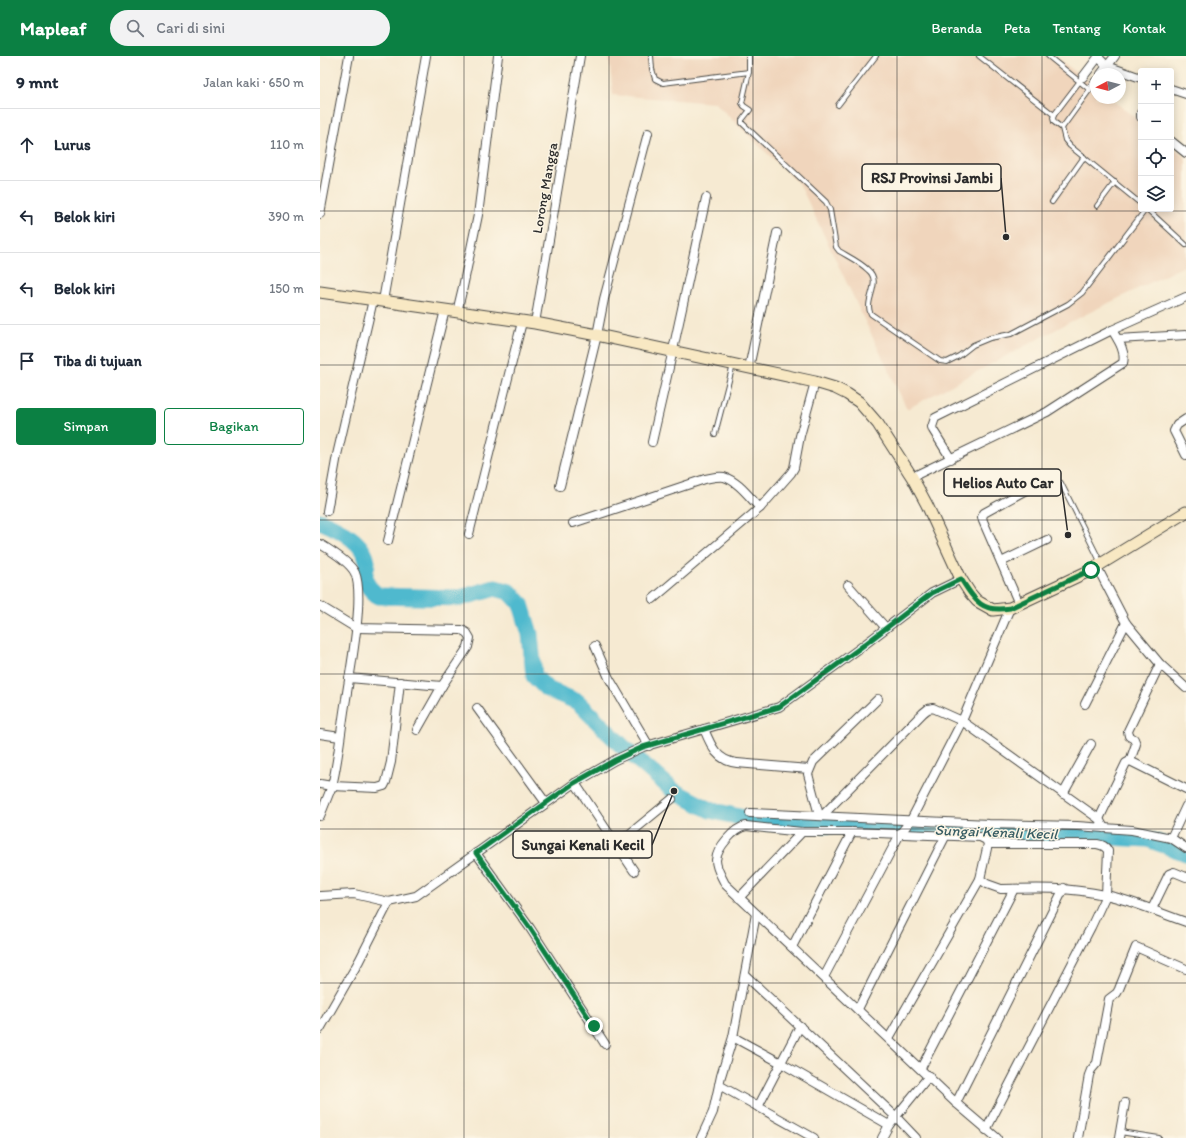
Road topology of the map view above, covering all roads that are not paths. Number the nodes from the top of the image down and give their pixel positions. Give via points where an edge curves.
1 (349, 56) edge
2 (426, 56) edge
3 (498, 56) edge
4 (580, 56) edge
5 (651, 56) edge
6 (749, 56) edge
7 (876, 56) edge
8 (979, 56) edge
9 (1048, 56) edge
10 (1098, 56) edge
11 (1115, 56) edge
12 (1107, 66) junction
13 (749, 72) junction
14 (1138, 77) edge
15 (1081, 79) junction
16 (1090, 84) edge
17 (1090, 90) edge
18 (1174, 90) edge
19 (1186, 94) edge
20 (838, 105) dead end
21 (1054, 115) junction
22 (1062, 128) junction
23 (648, 133) dead end
24 (1174, 143) edge
25 (1186, 153) edge
26 (1084, 158) junction
27 (1115, 182) junction
28 (706, 198) dead end
29 (1138, 201) edge
30 (1052, 202) dead end
31 (1097, 206) dead end
32 (1144, 212) edge
33 (1149, 212) edge
34 (320, 214) edge
35 (777, 233) dead end
36 (1186, 245) edge
37 (320, 292) edge
38 (1186, 297) edge
39 (378, 300) junction
40 (445, 310) junction
41 (457, 312) junction
42 (522, 322) junction
43 (535, 324) junction
44 (1112, 330) junction
45 (597, 335) junction
46 (1186, 335) edge
47 (1118, 339) junction
48 (673, 350) junction
49 (733, 364) junction
50 (749, 368) junction
51 (815, 382) junction
52 (1186, 419) edge
53 (716, 434) dead end
54 (652, 442) dead end
55 (1186, 455) edge
56 (951, 459) junction
57 (912, 477) junction
58 (1061, 483) dead end
59 (560, 486) dead end
60 (1026, 490) dead end
61 (760, 508) junction
62 (327, 511) dead end
63 (1186, 512) edge
64 (573, 523) dead end
65 (468, 534) dead end
66 (1047, 540) dead end
67 (388, 541) dead end
68 (320, 544) edge
69 (1001, 562) junction
70 (1099, 565) junction
71 (961, 579) junction
72 (848, 585) dead end
73 (653, 600) dead end
74 (320, 606) edge
75 (1015, 606) junction
76 (1126, 623) junction
77 (356, 628) junction
78 (886, 628) junction
79 (595, 646) dead end
80 (1160, 664) junction
81 (349, 678) junction
82 (400, 682) junction
83 (442, 686) junction
84 (1186, 688) edge
85 (878, 698) dead end
86 (1086, 704) dead end
87 (477, 708) dead end
88 (962, 721) junction
89 (704, 729) junction
90 (417, 730) dead end
91 (320, 734) edge
92 (340, 736) junction
93 (1091, 744) dead end
94 (646, 746) junction
95 (1130, 760) junction
96 (809, 769) junction
97 (574, 783) junction
98 (320, 784) edge
99 (332, 786) junction
100 (1186, 789) edge
101 (1063, 794) junction
102 (672, 799) dead end
103 (546, 803) junction
104 (1186, 806) edge
105 (750, 813) dead end
106 (320, 816) edge
107 (821, 816) junction
108 (1099, 819) junction
109 (910, 822) junction
110 (1104, 828) junction
111 (802, 832) junction
112 (852, 832) junction
113 (902, 833) junction
114 (946, 835) junction
115 (1171, 838) junction
116 (616, 844) junction
117 (988, 844) junction
118 (1186, 848) edge
119 (476, 853) junction
120 (634, 871) dead end
121 (1186, 877) edge
122 (980, 879) junction
123 (1014, 888) junction
124 (1064, 888) junction
125 (1106, 895) junction
126 (320, 896) edge
127 (740, 898) junction
128 (389, 902) junction
129 (1152, 909) junction
130 (756, 914) junction
131 (1186, 922) edge
132 (792, 947) junction
133 (1186, 969) edge
134 (745, 975) junction
135 (824, 977) junction
136 (858, 1009) junction
137 (800, 1026) junction
138 (320, 1029) edge
139 (733, 1037) junction
140 (889, 1038) junction
141 (605, 1044) dead end
142 (781, 1063) junction
143 (921, 1068) junction
144 (929, 1076) junction
145 (719, 1086) junction
146 (956, 1103) junction
147 (1125, 1103) dead end
148 (758, 1107) junction
149 (896, 1117) junction
150 (889, 1124) junction
151 (986, 1130) junction
152 (1119, 1135) edge
153 (701, 1138) edge
154 (814, 1138) edge
155 (882, 1138) edge
156 (916, 1138) edge
157 (997, 1138) edge
158 (1078, 1138) edge
159 (1159, 1138) edge

1 - 34 street
2 - 39 street
3 - 41 street via 478,215
4 - 43 street, Lorong Mangga
5 - 13 lane via 655,79 660,82
6 - 13 lane
7 - 20 lane
8 - 21 lane
9 - 15 lane
10 - 12 street
10 - 15 street
11 - 12 street
12 - 14 street
13 - 32 lane via 742,103 750,110 742,123 826,202 830,210 836,247 868,269 873,276 868,307 871,314 940,361 947,362 973,345 990,338 1011,334 1068,304 1082,293
15 - 16 lane
15 - 21 lane
17 - 22 lane
18 - 19 street
21 - 22 lane via 1054,122
22 - 26 lane via 1065,140
23 - 45 street via 604,299
24 - 25 street
26 - 27 lane
26 - 30 lane
27 - 29 lane
27 - 31 lane
28 - 48 street
33 - 36 lane
35 - 50 street
37 - 39 street
38 - 44 street
39 - 40 street
39 - 62 street via 337,455
40 - 41 street
40 - 67 street
41 - 42 street
42 - 43 street
42 - 65 street
43 - 45 street
44 - 47 street
44 - 56 street via 935,418 933,430
45 - 48 street
45 - 59 street
46 - 47 street
47 - 56 street via 1125,356 1123,363 1048,412
48 - 49 street
48 - 54 street
49 - 50 street
49 - 53 lane
50 - 51 street
51 - 57 street via 847,394 869,412
51 - 61 street via 794,468
52 - 55 street via 1177,425 1174,431
56 - 57 street
57 - 71 street
58 - 70 lane
60 - 69 street via 984,513 982,517
61 - 64 street via 731,481 715,477
61 - 73 street
63 - 70 street
66 - 69 street
68 - 77 street via 336,553 354,571 358,588
69 - 75 street
70 - 75 street
70 - 76 street
71 - 75 street via 977,601 993,610
71 - 78 street via 932,593
72 - 78 street
74 - 77 street
75 - 88 street
76 - 80 street
76 - 86 street
77 - 81 street
77 - 83 street via 466,631 470,636 470,643
78 - 89 street via 779,707
79 - 94 street via 609,678
80 - 84 street
80 - 95 street via 1128,731 1136,744
81 - 82 street
81 - 92 street
82 - 83 street
82 - 99 street via 391,762 384,786
83 - 90 street
85 - 96 street via 813,762
87 - 103 street
88 - 101 street
88 - 107 street via 933,708 928,709
88 - 109 street
89 - 94 street
89 - 96 street via 712,748 727,761
91 - 92 street
92 - 99 street
93 - 101 street
94 - 97 street
95 - 100 street
95 - 108 street via 1126,763
96 - 107 street via 808,774
97 - 103 street
97 - 116 street
98 - 99 street
99 - 106 street
101 - 108 street
102 - 116 street
103 - 119 street
104 - 115 street
105 - 107 street
107 - 109 street
108 - 110 street
109 - 110 street
109 - 113 street
110 - 115 street via 1132,830
111 - 112 street
111 - 127 street
111 - 127 street via 746,826 731,834 718,854 717,864 725,884
112 - 113 street
112 - 132 street
113 - 114 street
113 - 135 street
114 - 117 street via 980,837
114 - 136 street
115 - 118 street
116 - 120 street
117 - 122 street
117 - 125 street via 1103,845 1108,851
119 - 128 street via 416,896
119 - 141 street via 530,928
121 - 129 street via 1174,872 1169,874
122 - 123 street via 1001,889
122 - 140 street
123 - 124 street
123 - 143 street
124 - 125 street
124 - 146 street
125 - 129 street
125 - 151 street
126 - 128 street via 354,894
127 - 130 street
128 - 138 street
129 - 131 street
130 - 132 street
130 - 134 street
132 - 135 street
133 - 158 street via 1136,947 1117,993 1109,999 1097,1063 1089,1076
134 - 137 street
134 - 139 street
135 - 136 street
136 - 140 street
137 - 142 street
137 - 149 street
139 - 142 street
139 - 145 street
140 - 143 street
142 - 148 street
142 - 150 street
143 - 144 street
144 - 146 street
144 - 149 street
145 - 148 street
145 - 153 street via 713,1112
146 - 151 street
147 - 152 street
148 - 154 street
149 - 150 street
149 - 156 street
150 - 155 street
151 - 157 street
152 - 159 lane

